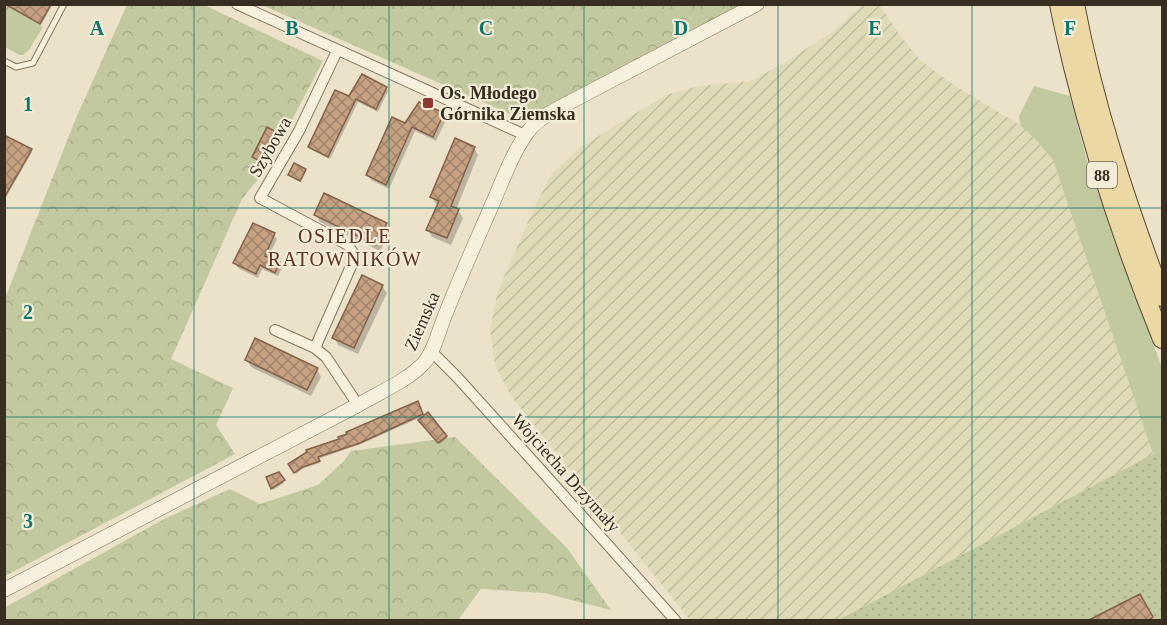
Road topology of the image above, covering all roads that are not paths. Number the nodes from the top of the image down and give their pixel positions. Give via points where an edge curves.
1 (64, 4) edge
2 (237, 4) edge
3 (757, 4) edge
4 (1059, 4) edge
5 (1075, 4) edge
6 (338, 51) junction
7 (4, 61) edge
8 (525, 135) junction
9 (1162, 297) edge
10 (275, 330) dead end
11 (1162, 339) edge
12 (315, 348) junction
13 (431, 351) junction
14 (358, 405) junction
15 (4, 590) edge
16 (675, 621) edge

1 - 7 lane via 33,63 16,67
2 - 6 street
3 - 8 street, Ziemska via 555,110
4 - 11 main road, 88 via 1104,180
5 - 9 main road, 88 via 1100,113
6 - 8 street
6 - 12 street, Szybowa via 299,131 260,198 348,245 353,253 352,264
8 - 13 street, Ziemska
10 - 12 street
12 - 14 street via 326,357
13 - 14 street, Ziemska via 415,371
13 - 16 street, Wojciecha Drzymały
14 - 15 street, Ziemska

